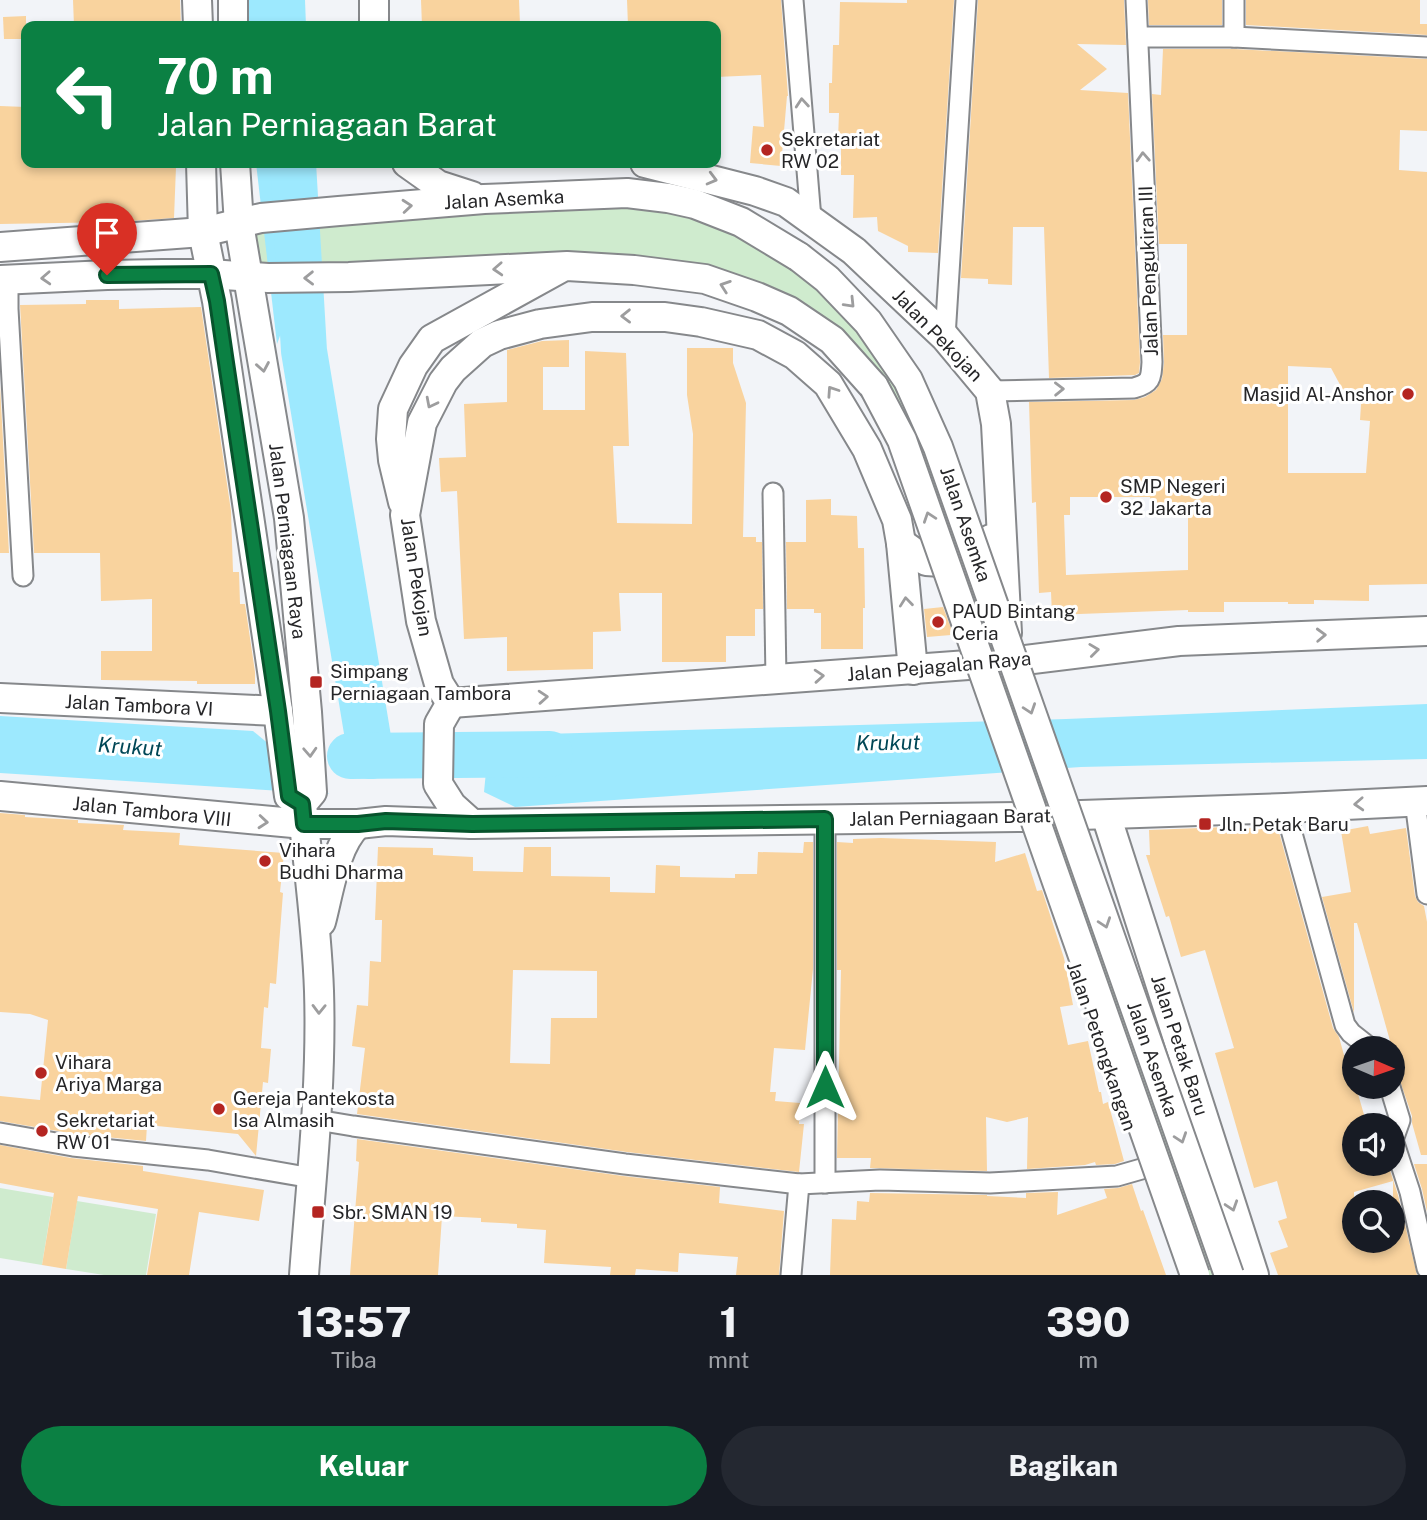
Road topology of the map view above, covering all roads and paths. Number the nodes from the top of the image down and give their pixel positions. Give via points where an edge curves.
1 (197, 0) edge
2 (233, 0) edge
3 (374, 0) edge
4 (793, 0) edge
5 (966, 0) edge
6 (1136, 0) edge
7 (1234, 0) edge
8 (198, 21) edge
9 (233, 21) edge
10 (374, 21) edge
11 (1138, 37) junction
12 (1234, 37) junction
13 (1427, 47) edge
14 (201, 168) edge
15 (236, 168) edge
16 (414, 168) edge
17 (665, 168) edge
18 (484, 199) junction
19 (811, 219) junction
20 (250, 221) junction
21 (203, 232) junction
22 (3, 247) edge
23 (567, 265) junction
24 (211, 274) junction
25 (258, 277) junction
26 (4, 280) edge
27 (945, 337) junction
28 (990, 390) junction
29 (773, 493) dead end
30 (405, 515) junction
31 (1002, 521) junction
32 (901, 543) junction
33 (23, 576) dead end
34 (1427, 631) edge
35 (1009, 662) junction
36 (913, 670) junction
37 (776, 680) junction
38 (0, 698) edge
39 (278, 714) junction
40 (445, 714) junction
41 (438, 780) junction
42 (0, 796) edge
43 (1421, 801) edge
44 (302, 804) junction
45 (1285, 808) junction
46 (1106, 815) junction
47 (1022, 817) junction
48 (825, 819) junction
49 (386, 821) junction
50 (358, 824) junction
51 (472, 824) junction
52 (1427, 894) edge
53 (316, 940) junction
54 (1354, 1036) edge
55 (1394, 1099) edge
56 (317, 1120) junction
57 (0, 1133) edge
58 (1146, 1168) junction
59 (313, 1178) junction
60 (825, 1183) junction
61 (799, 1184) junction
62 (1427, 1268) edge
63 (304, 1275) edge
64 (791, 1275) edge
65 (1184, 1275) edge
66 (1195, 1275) edge
67 (1229, 1275) edge
68 (1254, 1275) edge

1 - 8 main road
2 - 9 main road
3 - 10 main road
19 -> 4 street
5 - 27 street
6 - 11 street, Jalan Pengukiran III
7 - 12 street
11 - 12 street
28 -> 11 street, Jalan Pengukiran III via 1134,387 1150,379
12 - 13 street
14 - 21 main road, Jalan Perniagaan Raya
15 - 20 main road, Jalan Perniagaan Raya
16 - 18 main road via 438,185
17 -> 19 main road, Jalan Pekojan via 755,191 786,202
20 -> 18 main road, Jalan Asemka
18 -> 67 main road, Jalan Asemka, bridge via 627,193 695,204 741,222 799,257 868,322 908,380 938,447
19 - 27 main road, Jalan Pekojan via 854,251
20 - 21 main road, Jalan Asemka
20 - 25 main road, Jalan Perniagaan Raya
21 - 22 main road, Jalan Asemka
21 - 24 main road, Jalan Perniagaan Raya
22 - 26 main road
23 -> 25 main road, Jalan Asemka via 349,277
23 - 30 main road via 432,339 413,366 393,409 391,439
66 -> 23 main road, Jalan Asemka, bridge via 902,440 874,387 832,340 789,311 757,297 705,279
24 - 25 main road, Jalan Asemka
24 -> 26 main road, Jalan Asemka
24 - 39 main road, Jalan Perniagaan Raya
25 -> 44 main road, Jalan Perniagaan Raya via 289,518 307,712
26 - 33 street
27 - 28 main road, Jalan Pekojan
28 - 31 main road, Jalan Pekojan
29 - 37 street
32 -> 30 main road, Jalan Pekojan via 897,520 867,449 828,384 795,355 758,335 665,317 593,317 540,324 482,343 443,382 422,423
30 - 40 main road, Jalan Pekojan via 421,621
31 - 32 main road via 985,548 957,563 926,561
31 - 35 main road, Jalan Pekojan
36 -> 32 main road, Jalan Pekojan
35 -> 34 main road, Jalan Pejagalan Raya via 1179,640
35 - 36 main road, Jalan Pejagalan Raya
37 -> 36 main road, Jalan Pejagalan Raya
40 -> 37 main road, Jalan Pejagalan Raya
38 - 39 main road, Jalan Tambora VI
39 - 44 main road, Jalan Perniagaan Raya
40 - 41 main road, Jalan Pekojan
41 - 49 main road via 415,806
41 - 51 main road via 452,806
42 -> 44 main road, Jalan Tambora VIII
43 -> 45 main road, Jalan Perniagaan Barat
43 - 52 street
44 - 50 main road, Jalan Perniagaan Barat
44 - 53 main road, Jalan Perniagaan Raya
45 - 46 main road, Jalan Perniagaan Barat
45 - 54 street via 1345,1025
46 - 47 main road, Jalan Perniagaan Barat
46 -> 68 main road, Jalan Petak Baru
47 - 48 main road, Jalan Perniagaan Barat
47 - 58 main road, Jalan Petongkangan
48 - 51 main road, Jalan Perniagaan Barat
48 - 60 street
49 - 50 main road, Jalan Perniagaan Barat
49 - 51 main road, Jalan Perniagaan Barat
50 - 53 main road via 339,857
53 -> 56 main road, Jalan Perniagaan Raya
55 - 62 street via 1400,1120 1394,1140
56 - 59 main road, Jalan Perniagaan Raya
56 - 61 street
57 - 59 street
58 - 60 street via 1117,1176 990,1183
58 - 65 main road, Jalan Petongkangan
59 - 63 main road, Jalan Perniagaan Raya
60 - 61 street
61 - 64 street

